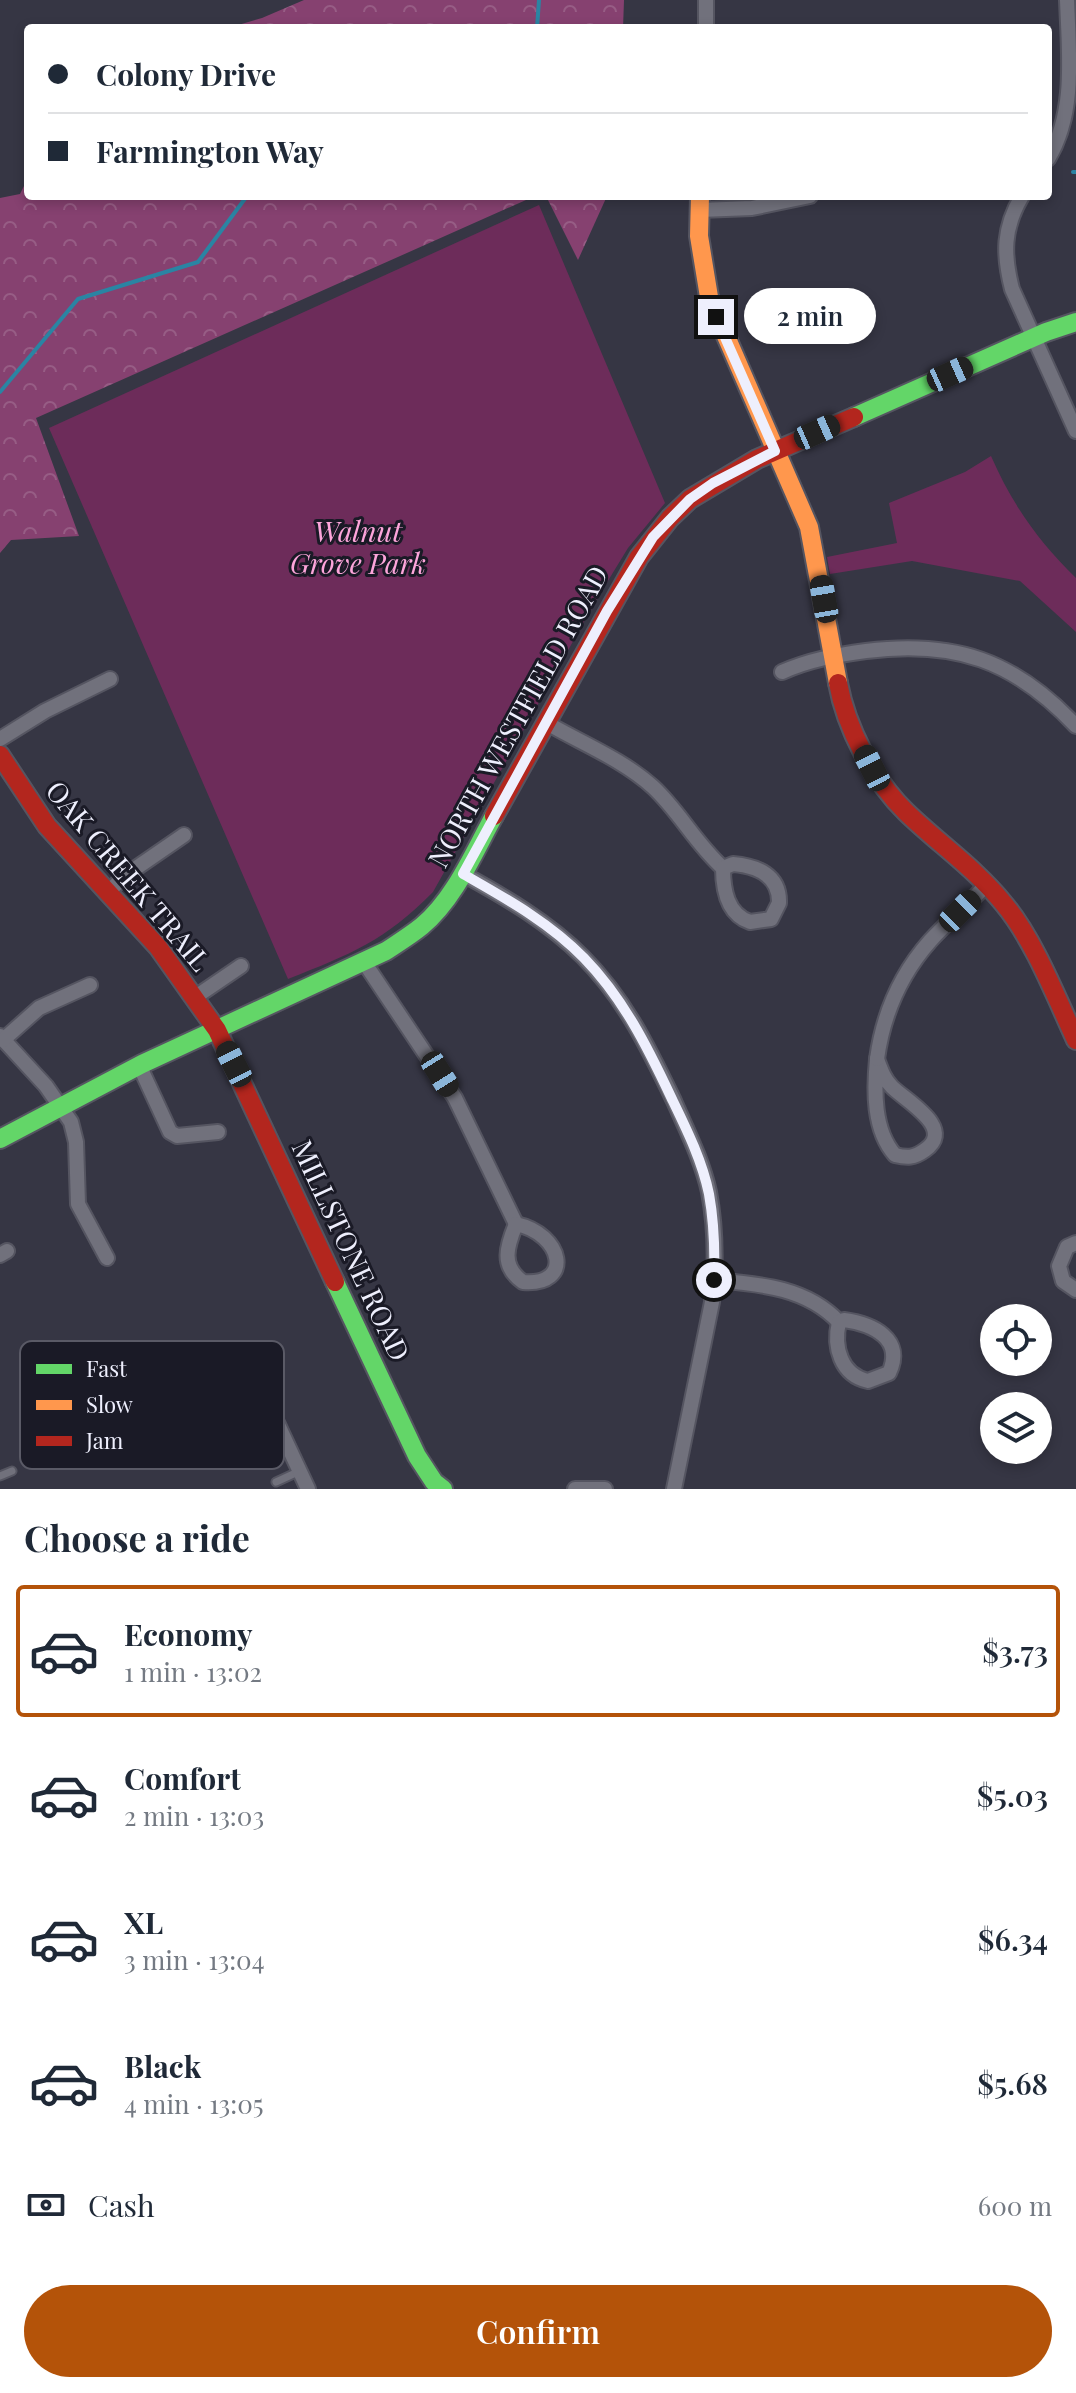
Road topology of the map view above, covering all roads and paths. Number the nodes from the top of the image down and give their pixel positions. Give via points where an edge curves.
1 (706, 0) edge
2 (1067, 0) edge
3 (706, 24) edge
4 (1073, 114) edge
5 (1052, 153) edge
6 (791, 200) edge
7 (1020, 200) edge
8 (700, 203) edge
9 (1076, 322) edge
10 (1033, 337) junction
11 (1076, 431) edge
12 (775, 451) junction
13 (833, 655) junction
14 (782, 672) dead end
15 (110, 679) dead end
16 (545, 722) junction
17 (1076, 726) edge
18 (0, 739) edge
19 (0, 755) edge
20 (184, 835) dead end
21 (723, 868) junction
22 (463, 874) junction
23 (987, 884) junction
24 (108, 892) junction
25 (364, 962) junction
26 (241, 966) dead end
27 (90, 985) dead end
28 (194, 998) junction
29 (217, 1030) junction
30 (2, 1038) edge
31 (1076, 1040) edge
32 (877, 1059) junction
33 (140, 1067) junction
34 (60, 1105) junction
35 (218, 1132) dead end
36 (0, 1139) edge
37 (516, 1224) dead end
38 (1076, 1243) edge
39 (107, 1258) dead end
40 (714, 1280) junction
41 (1076, 1290) edge
42 (839, 1322) junction
43 (284, 1437) edge
44 (12, 1471) dead end
45 (300, 1471) junction
46 (0, 1476) edge
47 (276, 1482) dead end
48 (308, 1489) edge
49 (443, 1489) edge
50 (575, 1489) edge
51 (605, 1489) edge
52 (674, 1489) edge

1 - 3 street
2 - 4 street
4 - 5 street
6 - 8 street via 752,208
7 - 10 street via 1008,223 1004,253 1012,289
8 - 12 street via 701,259 709,297
9 - 10 street, NORTH WESTFIELD ROAD
10 - 11 street
10 - 12 street, NORTH WESTFIELD ROAD
12 - 13 street via 809,527
12 - 16 street, NORTH WESTFIELD ROAD via 690,499 653,537
13 - 14 street
13 - 17 street via 924,647 959,653 1017,676
13 - 23 street via 847,715 872,768 903,809
15 - 18 street
16 - 21 street via 638,774 676,810
16 - 22 street, NORTH WESTFIELD ROAD
19 - 24 street, OAK CREEK TRAIL via 47,826
20 - 24 street
21 - 21 street via 733,911 750,922 771,919 779,896 768,874 749,865
22 - 25 street, NORTH WESTFIELD ROAD via 421,927
22 - 40 street via 497,891 583,957 646,1041 701,1162 713,1225
23 - 31 street via 1024,933
23 - 32 street via 907,972 886,1013
24 - 28 street, OAK CREEK TRAIL via 158,947
25 - 29 street, NORTH WESTFIELD ROAD
25 - 37 street via 455,1098
26 - 28 street
27 - 30 street via 39,1008
28 - 29 street, OAK CREEK TRAIL
29 - 33 street, NORTH WESTFIELD ROAD
29 - 49 street, MILLSTONE ROAD via 417,1456
30 - 34 street
32 - 32 street via 875,1096 884,1139 895,1155 915,1156 932,1145 932,1127 920,1107 885,1079
33 - 34 street, NORTH WESTFIELD ROAD
33 - 35 street via 170,1132
34 - 36 street, NORTH WESTFIELD ROAD
34 - 39 street via 76,1142 78,1204
38 - 41 street via 1067,1247 1059,1266 1063,1281
40 - 42 street via 785,1289
40 - 52 street
42 - 42 street via 840,1355 850,1374 868,1381 889,1373 894,1355 880,1332 858,1322
43 - 45 street
44 - 46 lane
45 - 47 lane
45 - 48 street
50 - 51 street

